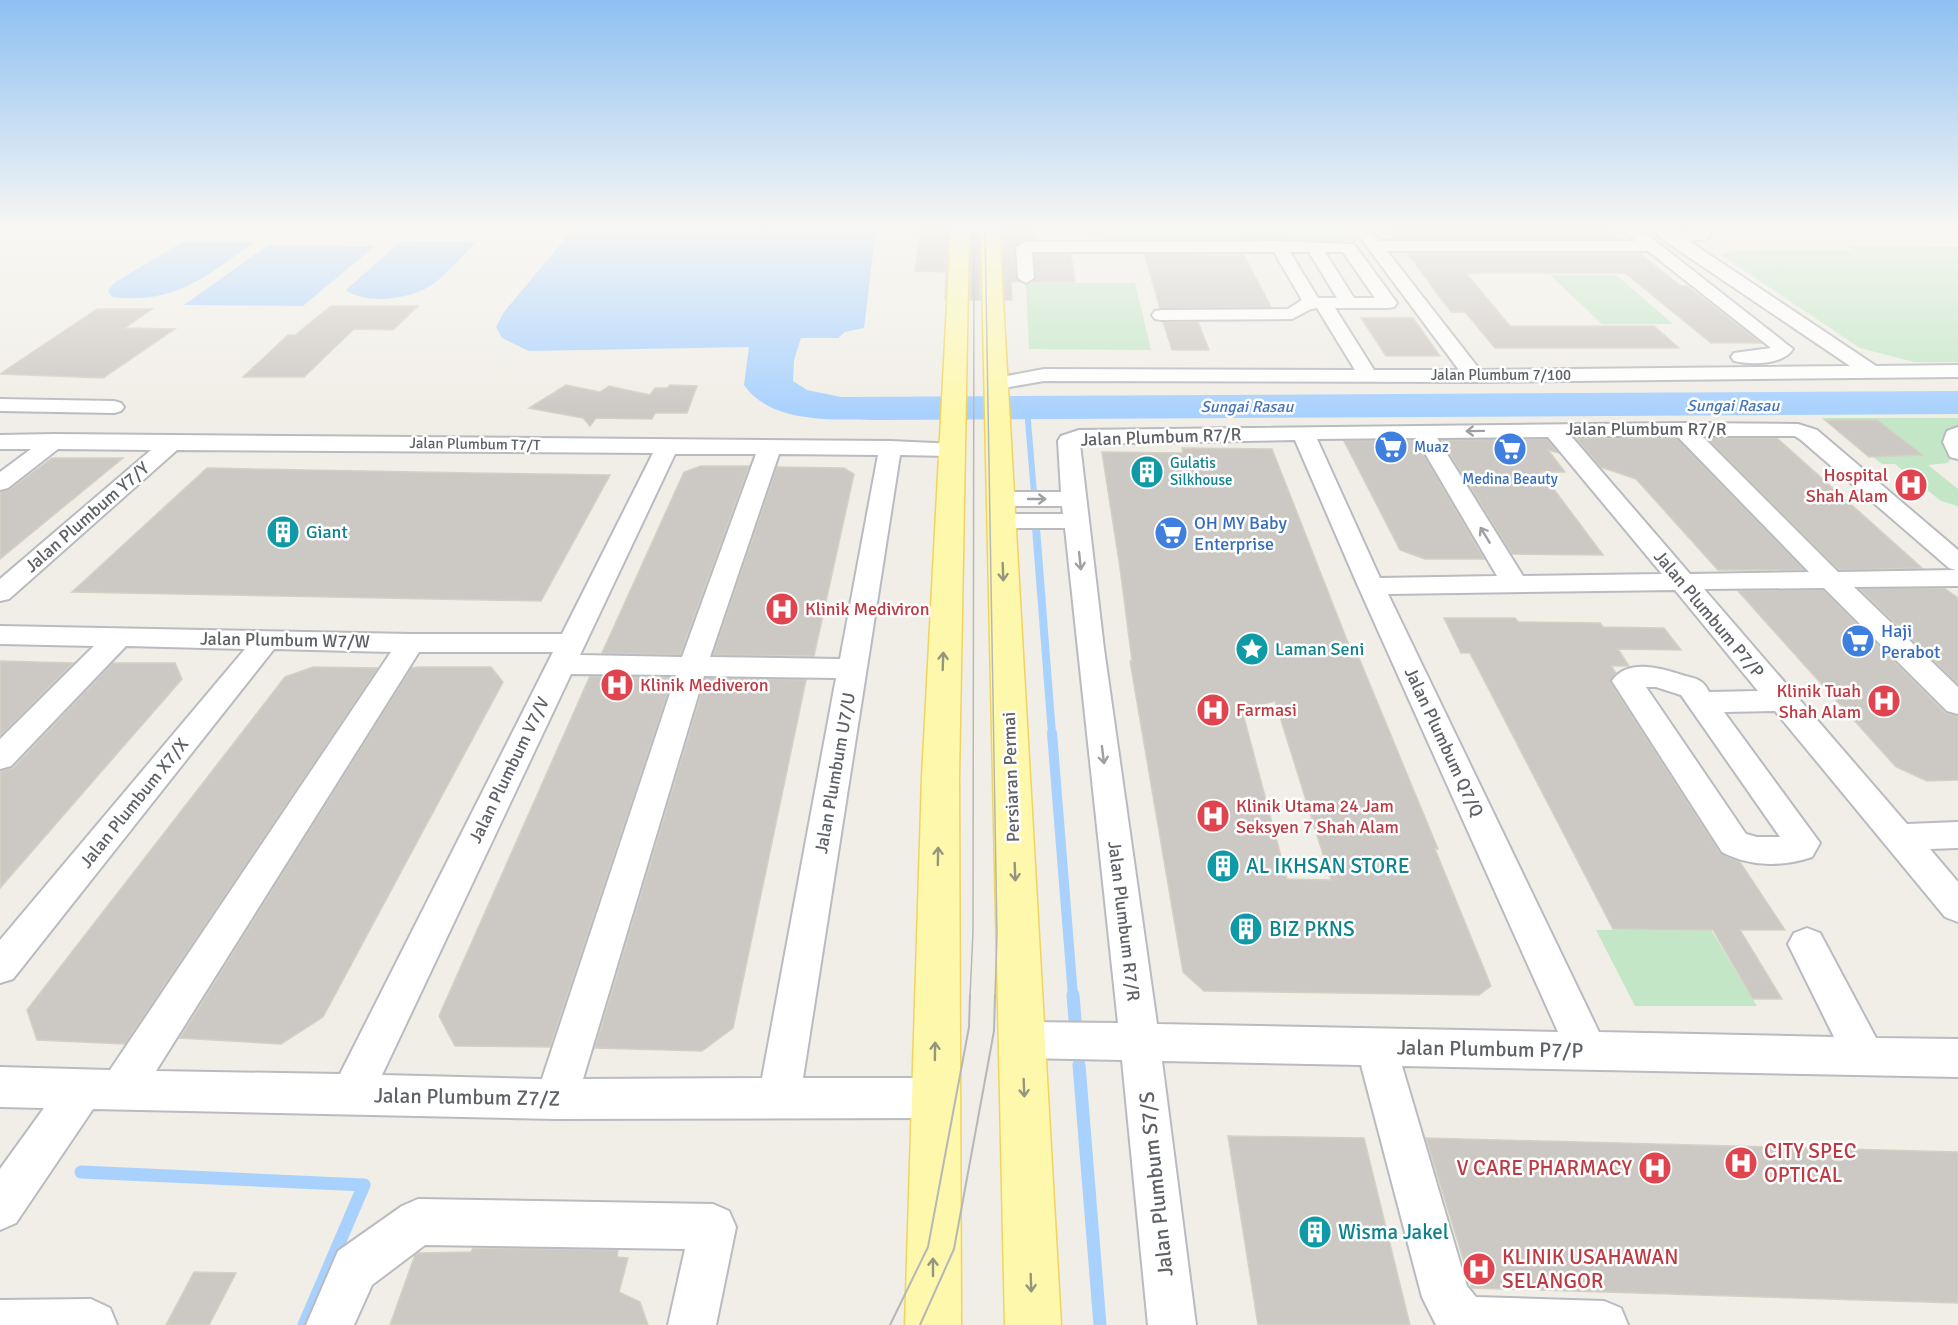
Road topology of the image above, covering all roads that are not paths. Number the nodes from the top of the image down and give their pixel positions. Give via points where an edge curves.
1 (943, 291) edge
2 (957, 291) edge
3 (992, 291) edge
4 (1311, 291) edge
5 (1341, 291) edge
6 (1379, 291) edge
7 (1408, 291) edge
8 (1709, 291) edge
9 (1750, 291) edge
10 (1349, 303) junction
11 (1322, 307) junction
12 (1425, 313) junction
13 (1161, 315) dead end
14 (995, 353) junction
15 (1460, 358) junction
16 (1870, 371) junction
17 (1958, 371) edge
18 (1367, 374) junction
19 (1044, 375) junction
20 (1474, 376) junction
21 (952, 381) junction
22 (998, 385) junction
23 (0, 405) edge
24 (114, 407) dead end
25 (1682, 429) junction
26 (1554, 430) junction
27 (1422, 431) junction
28 (1303, 433) junction
29 (1958, 433) edge
30 (55, 441) junction
31 (174, 441) junction
32 (0, 442) edge
33 (949, 442) junction
34 (668, 446) junction
35 (770, 447) junction
36 (890, 448) junction
37 (1958, 452) edge
38 (0, 483) edge
39 (1001, 510) junction
40 (1075, 510) junction
41 (1958, 563) edge
42 (1958, 578) edge
43 (1830, 579) junction
44 (1681, 582) junction
45 (1515, 585) junction
46 (1371, 586) junction
47 (0, 593) edge
48 (0, 635) edge
49 (112, 637) junction
50 (267, 640) junction
51 (419, 643) junction
52 (566, 654) junction
53 (693, 666) junction
54 (852, 669) junction
55 (1783, 701) junction
56 (1702, 702) junction
57 (1958, 704) edge
58 (0, 742) edge
59 (0, 758) edge
60 (1958, 835) edge
61 (1900, 837) junction
62 (1958, 907) edge
63 (1807, 944) dead end
64 (0, 967) edge
65 (1022, 1040) junction
66 (1140, 1042) junction
67 (1376, 1047) junction
68 (1587, 1051) junction
69 (1864, 1056) junction
70 (1958, 1058) edge
71 (0, 1087) edge
72 (114, 1089) junction
73 (351, 1095) junction
74 (779, 1097) junction
75 (934, 1098) junction
76 (556, 1099) junction
77 (0, 1207) edge
78 (0, 1324) edge
79 (93, 1325) edge
80 (330, 1325) edge
81 (692, 1325) edge
82 (933, 1325) edge
83 (1033, 1325) edge
84 (1172, 1325) edge
85 (1604, 1325) edge

1 - 21 main road via 940,330
2 - 21 main road
3 - 14 main road, Persiaran Permai
4 - 11 street
5 - 10 street
6 - 10 street via 1388,303
7 - 12 street
8 - 15 street via 1784,349 1763,357
9 - 16 street
10 - 11 street
11 - 12 street
11 - 13 street via 1305,305 1292,314
11 - 18 street
12 - 15 street
14 - 19 street via 1009,363
14 - 22 main road, Persiaran Permai
15 - 20 street
16 - 17 street, Jalan Plumbum 7/100
16 - 20 street, Jalan Plumbum 7/100
18 - 19 street, Jalan Plumbum 7/100
18 - 20 street, Jalan Plumbum 7/100
19 - 22 street
21 - 33 main road
22 - 39 main road, Persiaran Permai
23 - 24 street
25 - 26 street, Jalan Plumbum R7/R
25 - 41 street, Jalan Plumbum R7/R via 1786,429 1809,435
25 - 43 street
26 -> 27 street, Jalan Plumbum R7/R
26 - 44 street, Jalan Plumbum P7/P
27 - 28 street, Jalan Plumbum R7/R
45 -> 27 street
28 - 40 street, Jalan Plumbum R7/R via 1079,436 1069,441 1068,449
28 - 46 street, Jalan Plumbum Q7/Q
29 - 37 street via 1954,442
30 - 31 street, Jalan Plumbum T7/T
30 - 32 street, Jalan Plumbum T7/T
30 - 38 street
31 - 34 street, Jalan Plumbum T7/T
31 - 47 street, Jalan Plumbum Y7/Y
33 - 36 street, Jalan Plumbum T7/T
75 -> 33 main road
34 - 35 street, Jalan Plumbum T7/T
34 - 52 street, Jalan Plumbum V7/V
35 - 36 street, Jalan Plumbum T7/T
35 - 53 street
36 - 54 street, Jalan Plumbum U7/U
39 - 40 street
39 -> 65 main road, Persiaran Permai
40 -> 66 street, Jalan Plumbum R7/R
42 - 43 street
43 - 44 street
43 - 57 street
44 - 45 street
44 - 55 street, Jalan Plumbum P7/P
45 - 46 street
46 - 68 street, Jalan Plumbum Q7/Q
48 - 49 street, Jalan Plumbum W7/W
49 - 50 street, Jalan Plumbum W7/W
49 - 58 street
49 - 59 street
50 - 51 street, Jalan Plumbum W7/W
50 - 64 street, Jalan Plumbum X7/X
51 - 52 street, Jalan Plumbum W7/W
51 - 72 street
52 - 53 street, Jalan Plumbum W7/W
52 - 73 street, Jalan Plumbum V7/V
53 - 54 street, Jalan Plumbum W7/W
53 - 76 street
54 - 74 street, Jalan Plumbum U7/U
55 - 56 street
55 - 61 street, Jalan Plumbum P7/P
56 - 56 street via 1803,843 1800,848 1755,849 1734,843 1627,681 1634,677 1658,677 1691,688
60 - 61 street
61 - 62 street, Jalan Plumbum P7/P
63 - 69 street
65 - 66 street, Jalan Plumbum P7/P
65 -> 83 main road, Persiaran Permai
66 - 67 street, Jalan Plumbum P7/P
66 - 84 street, Jalan Plumbum S7/S
67 - 68 street, Jalan Plumbum P7/P
67 - 85 street via 1446,1297 1456,1312 1467,1321
68 - 69 street, Jalan Plumbum P7/P
69 - 70 street, Jalan Plumbum P7/P
71 - 72 street, Jalan Plumbum Z7/Z
72 - 73 street, Jalan Plumbum Z7/Z
72 - 77 street
73 - 76 street, Jalan Plumbum Z7/Z
74 - 75 street, Jalan Plumbum Z7/Z
74 - 76 street, Jalan Plumbum Z7/Z
82 -> 75 main road
78 - 79 street
80 - 81 street via 355,1268 418,1222 713,1227

